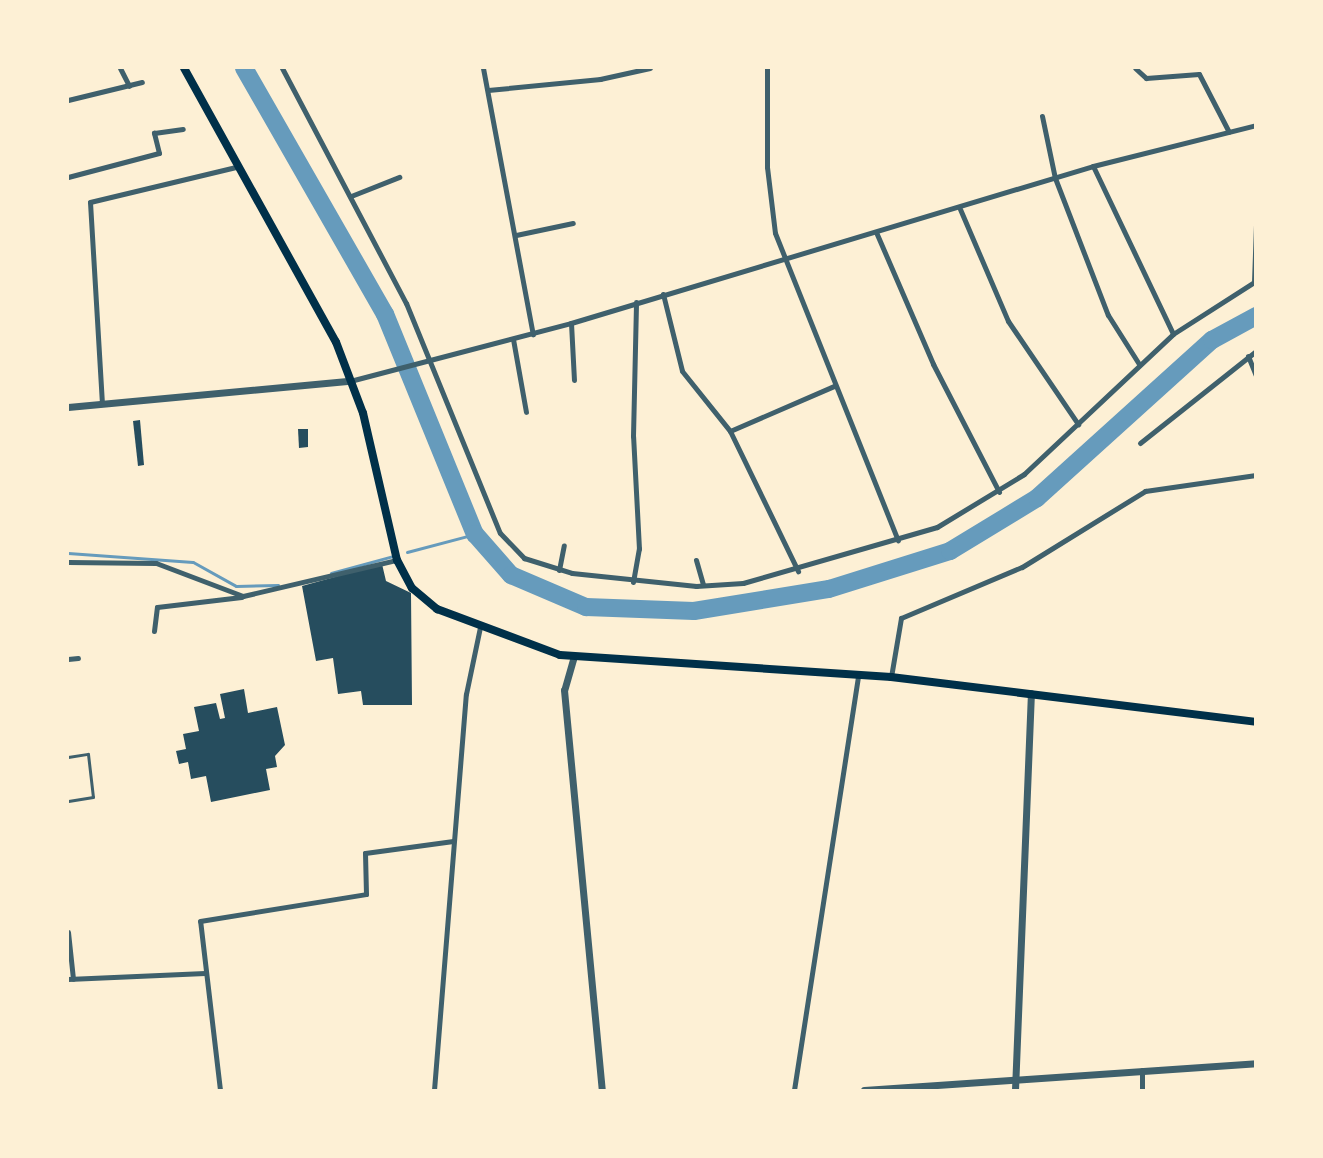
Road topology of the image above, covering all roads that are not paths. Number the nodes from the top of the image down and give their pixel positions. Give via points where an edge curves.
1 (120, 68) edge
2 (184, 68) edge
3 (282, 68) edge
4 (483, 68) edge
5 (650, 68) edge
6 (767, 68) edge
7 (1135, 68) edge
8 (142, 82) dead end
9 (129, 86) junction
10 (488, 90) junction
11 (68, 100) edge
12 (1042, 116) dead end
13 (1256, 125) edge
14 (183, 129) dead end
15 (1229, 132) junction
16 (1093, 166) junction
17 (236, 167) junction
18 (68, 177) edge
19 (399, 177) dead end
20 (1055, 178) junction
21 (351, 196) junction
22 (960, 209) junction
23 (573, 223) dead end
24 (1256, 224) edge
25 (876, 232) junction
26 (516, 235) junction
27 (782, 260) junction
28 (1255, 282) edge
29 (663, 294) junction
30 (636, 302) junction
31 (572, 323) junction
32 (533, 334) junction
33 (1173, 334) junction
34 (513, 339) junction
35 (1256, 351) edge
36 (1248, 356) junction
37 (430, 361) junction
38 (1139, 364) junction
39 (1256, 376) edge
40 (574, 380) dead end
41 (350, 381) junction
42 (834, 386) junction
43 (102, 404) junction
44 (68, 407) edge
45 (526, 412) dead end
46 (1078, 424) junction
47 (730, 431) junction
48 (1140, 443) dead end
49 (1256, 475) edge
50 (999, 492) junction
51 (898, 540) junction
52 (564, 545) dead end
53 (397, 560) junction
54 (696, 560) dead end
55 (68, 562) edge
56 (559, 570) junction
57 (798, 571) junction
58 (633, 582) junction
59 (703, 585) junction
60 (243, 596) junction
61 (480, 627) junction
62 (154, 630) dead end
63 (574, 656) junction
64 (78, 658) dead end
65 (68, 659) edge
66 (858, 676) junction
67 (891, 678) junction
68 (1031, 693) junction
69 (1256, 722) edge
70 (68, 757) edge
71 (68, 801) edge
72 (453, 841) junction
73 (68, 932) edge
74 (205, 973) junction
75 (70, 979) edge
76 (1256, 1063) edge
77 (1142, 1070) junction
78 (1016, 1077) junction
79 (220, 1090) edge
80 (434, 1090) edge
81 (602, 1090) edge
82 (794, 1090) edge
83 (864, 1090) edge
84 (1015, 1090) edge
85 (1142, 1090) edge

1 - 9 street
2 - 17 main road
3 - 21 street
4 - 10 street
5 - 10 street via 600,79
6 - 27 street via 767,167
7 - 15 street via 1146,78 1199,74
8 - 9 street
9 - 11 street
10 - 26 street
12 - 20 street
13 - 15 street
14 - 18 street via 153,133 159,153
15 - 16 street
16 - 20 street
16 - 33 street
17 - 41 main road via 336,342
17 - 43 street via 90,202
19 - 21 street
20 - 22 street
20 - 38 street via 1108,315
21 - 37 street
22 - 25 street
22 - 46 street via 1008,321
23 - 26 street
24 - 28 street
25 - 27 street
25 - 50 street via 928,353
26 - 32 street
27 - 29 street
27 - 42 street
28 - 33 street
29 - 30 street
29 - 47 street via 682,371
30 - 31 street
30 - 58 street via 633,436 639,549
31 - 32 street
31 - 40 street
32 - 34 street
33 - 38 street
34 - 37 street
34 - 45 street
35 - 36 street
36 - 39 street
36 - 48 street
37 - 41 street
37 - 56 street via 500,533 524,558
38 - 46 street
41 - 43 street
41 - 53 main road via 363,413
42 - 47 street
42 - 51 street
43 - 44 street
46 - 50 street
47 - 57 street
49 - 67 street via 1145,491 1022,567 901,618
50 - 51 street via 937,527
51 - 57 street
52 - 56 street
53 - 60 street
53 - 61 main road via 412,588 428,602
54 - 59 street
55 - 60 street via 163,565
56 - 58 street
57 - 59 street
58 - 59 street
60 - 62 street via 158,607
61 - 63 main road via 548,653
61 - 72 street via 466,694
63 - 66 main road
63 - 81 street via 564,690
64 - 65 street
66 - 67 main road
66 - 82 street
67 - 68 main road
68 - 69 main road via 1129,711
68 - 78 street
70 - 71 lane via 88,754 93,797
72 - 74 street via 365,853 366,894 202,920
72 - 80 street
73 - 75 street
74 - 75 street
74 - 79 street
76 - 77 street
77 - 78 street
77 - 85 street
78 - 83 street
78 - 84 street

